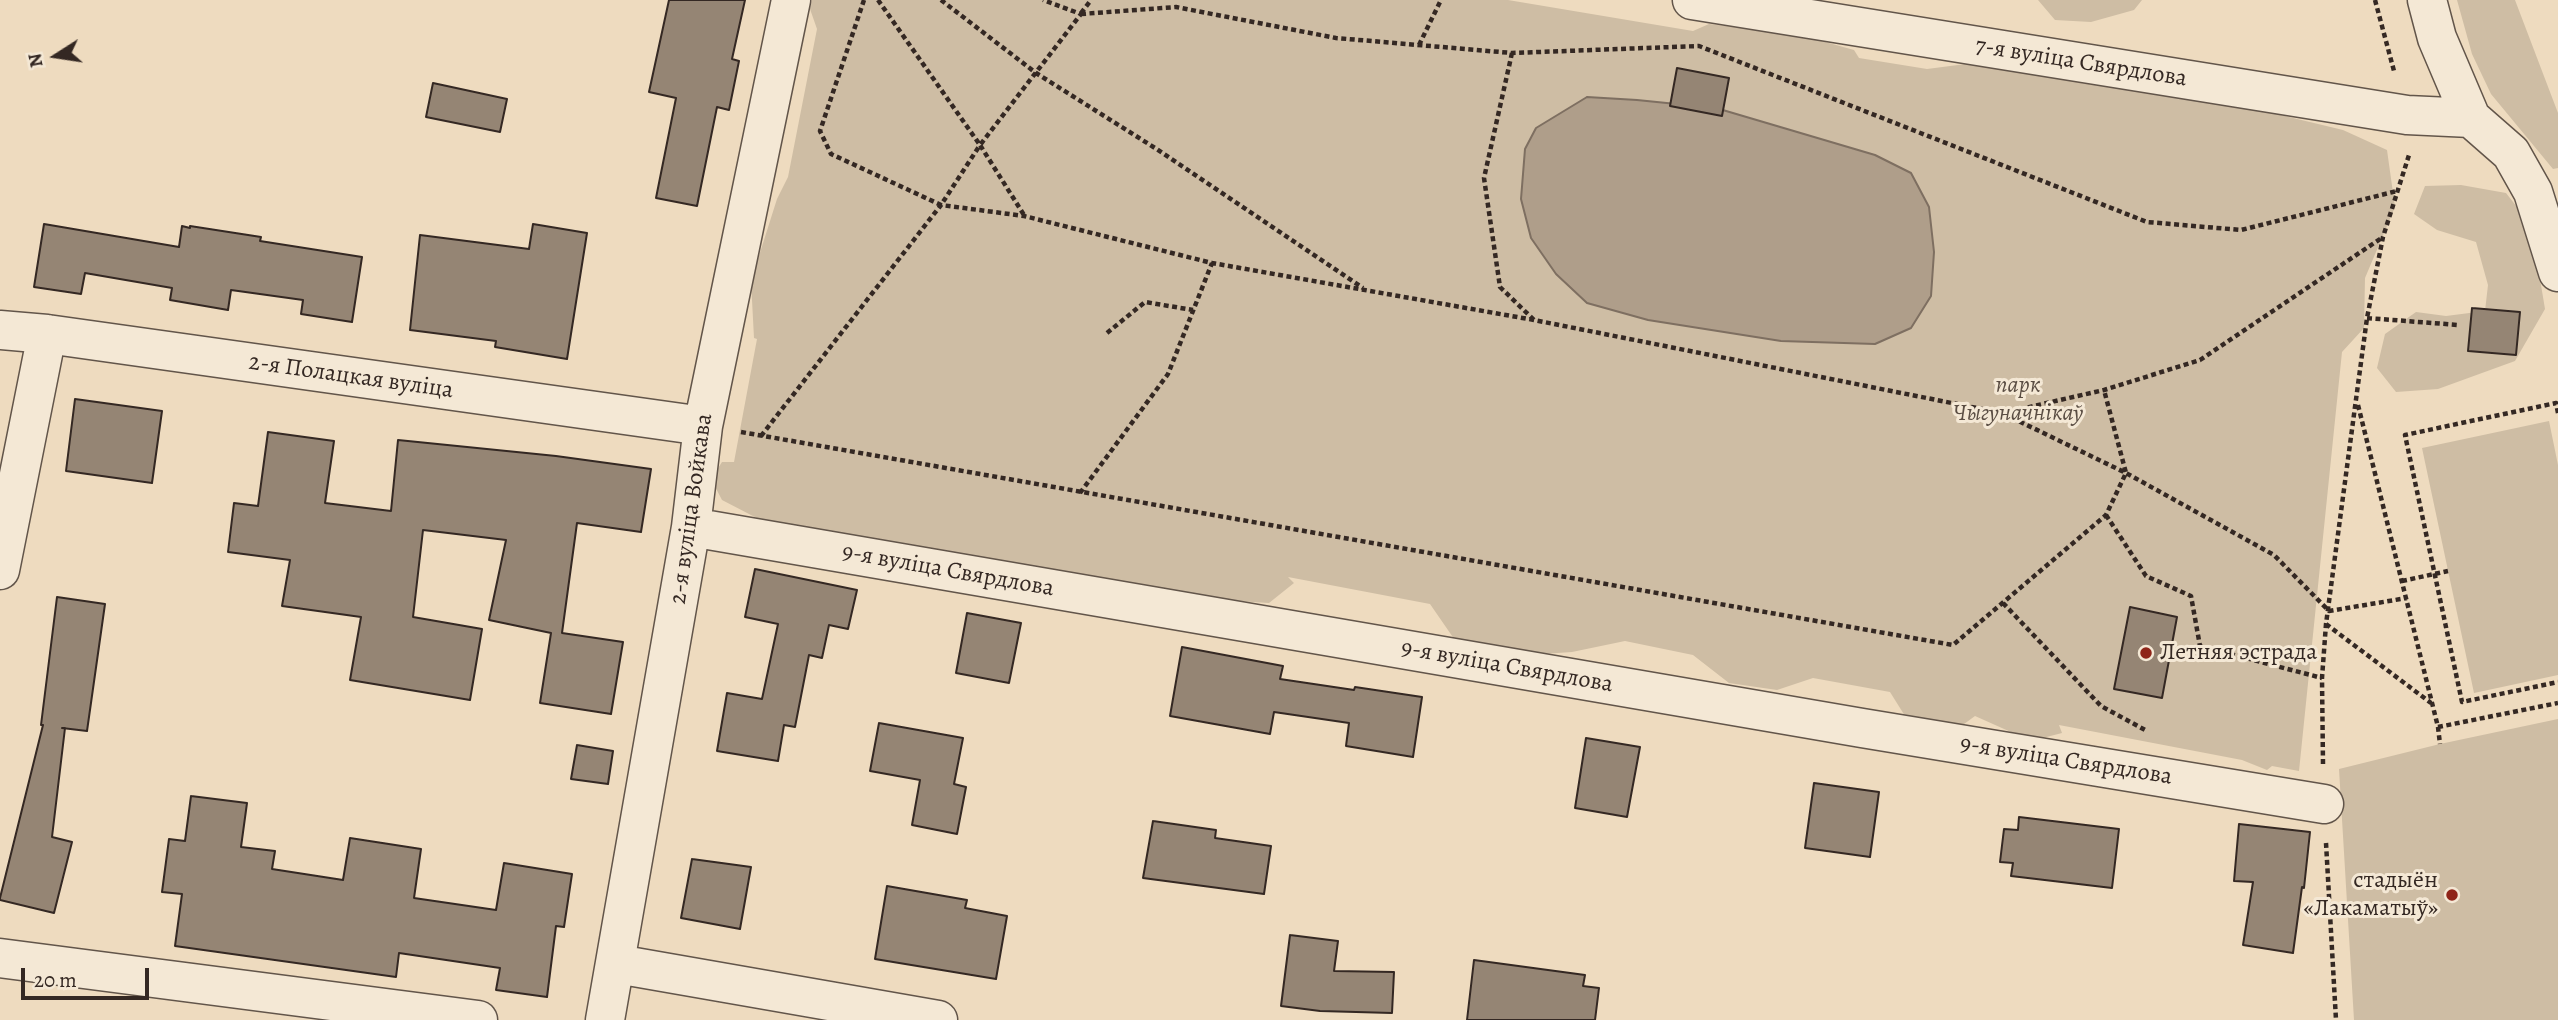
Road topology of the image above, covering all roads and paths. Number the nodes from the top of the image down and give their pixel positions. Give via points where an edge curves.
1 (791, 0) edge
2 (864, 0) edge
3 (878, 0) edge
4 (941, 0) edge
5 (1043, 0) edge
6 (1091, 0) edge
7 (1441, 0) edge
8 (1692, 0) edge
9 (2375, 0) edge
10 (2427, 0) edge
11 (1081, 14) junction
12 (1419, 45) junction
13 (1512, 53) junction
14 (1036, 73) junction
15 (2407, 115) junction
16 (2471, 118) junction
17 (980, 145) junction
18 (2546, 189) edge
19 (2397, 191) junction
20 (941, 205) junction
21 (1024, 216) junction
22 (2383, 237) junction
23 (1212, 263) junction
24 (2558, 272) edge
25 (1367, 290) junction
26 (1193, 310) junction
27 (2367, 318) junction
28 (1534, 320) junction
29 (2458, 325) dead end
30 (0, 330) edge
31 (1107, 333) dead end
32 (47, 334) junction
33 (2104, 390) junction
34 (2357, 400) junction
35 (2002, 413) junction
36 (2558, 413) edge
37 (703, 426) junction
38 (761, 436) junction
39 (2126, 473) junction
40 (1080, 494) junction
41 (2106, 515) junction
42 (691, 527) junction
43 (0, 570) edge
44 (2448, 571) dead end
45 (2435, 574) junction
46 (2402, 581) junction
47 (2407, 598) junction
48 (2003, 603) junction
49 (2329, 611) junction
50 (2326, 624) junction
51 (2322, 678) junction
52 (2558, 682) edge
53 (2558, 703) edge
54 (2432, 704) junction
55 (2438, 727) junction
56 (2158, 737) dead end
57 (2440, 744) dead end
58 (2324, 804) junction
59 (0, 958) edge
60 (617, 964) junction
61 (478, 1020) edge
62 (606, 1020) edge
63 (938, 1020) edge
64 (2336, 1020) edge

1 - 37 street, 2-я вуліца Войкава
2 - 20 path via 820,131 831,154
3 - 17 path
4 - 14 path
5 - 11 path
6 - 11 path
7 - 12 path
8 - 15 street, 7-я вуліца Свярдлова
9 - 15 path
10 - 16 street via 2437,38
11 - 12 path via 1175,7 1336,38
11 - 14 path
12 - 13 path
13 - 19 path via 1699,46 2147,222 2241,230
13 - 28 path via 1484,178 1500,287
14 - 17 path
14 - 25 path
15 - 16 street, 7-я вуліца Свярдлова
15 - 19 path via 2410,152
16 - 18 street
17 - 20 path
17 - 21 path
18 - 24 street
19 - 22 path
20 - 21 path
20 - 38 path
21 - 23 path
22 - 27 path
22 - 33 path via 2200,360
23 - 25 path
23 - 26 path
25 - 28 path
26 - 31 path via 1145,302
26 - 40 path via 1168,374
27 - 29 path
27 - 34 path
28 - 35 path
30 - 32 street, 2-я Полацкая вуліца
32 - 37 street, 2-я Полацкая вуліца
32 - 43 street
33 - 35 path
33 - 39 path
34 - 46 path
34 - 49 path
35 - 39 path
36 - 45 path via 2556,403 2405,435
37 - 38 path
37 - 42 street, 2-я вуліца Войкава
38 - 40 path
39 - 41 path
39 - 49 path via 2274,555
40 - 48 path via 1954,645
41 - 48 path
41 - 51 path via 2146,576 2191,597 2200,646
42 - 58 street, 9-я вуліца Свярдлова
42 - 60 street, 2-я вуліца Войкава
44 - 45 path
45 - 46 path
45 - 52 path via 2462,702
46 - 47 path
47 - 49 path
47 - 54 path
48 - 56 path via 2101,706
49 - 50 path
50 - 51 path
50 - 54 path
51 - 58 path
53 - 55 path
54 - 55 path
55 - 57 path
58 - 64 path
59 - 61 street
60 - 62 street, 2-я вуліца Войкава
60 - 63 street

